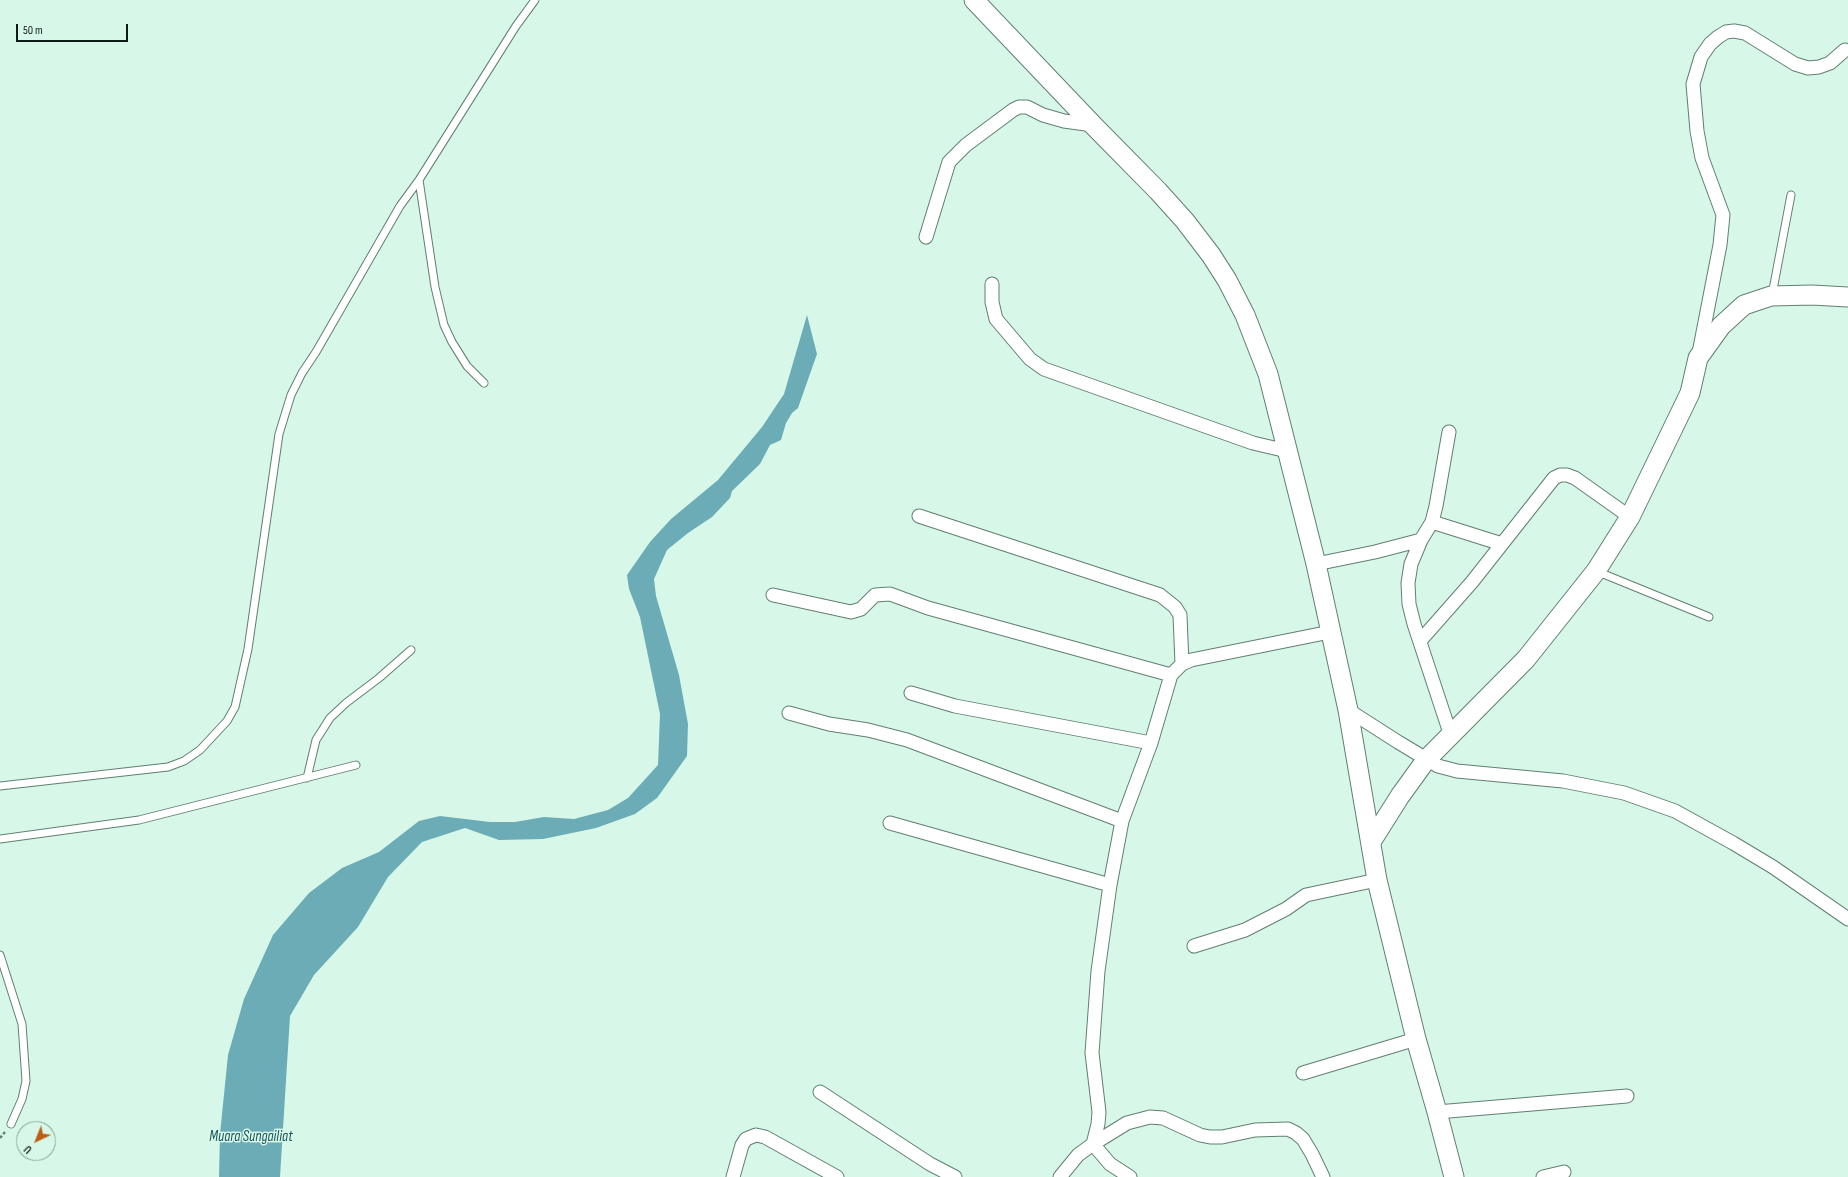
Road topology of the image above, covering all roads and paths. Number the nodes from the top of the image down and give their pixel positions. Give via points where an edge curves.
1 (536, 0) edge
2 (978, 4) edge
3 (1845, 50) dead end
4 (1093, 126) junction
5 (419, 180) junction
6 (1791, 195) dead end
7 (926, 237) dead end
8 (992, 284) dead end
9 (1771, 296) junction
10 (1848, 297) edge
11 (1698, 358) junction
12 (484, 383) dead end
13 (1449, 432) dead end
14 (1287, 451) junction
15 (919, 516) dead end
16 (1630, 517) junction
17 (1432, 522) junction
18 (1422, 540) junction
19 (1502, 544) junction
20 (1316, 564) junction
21 (1596, 571) junction
22 (773, 595) dead end
23 (1709, 617) dead end
24 (1330, 632) junction
25 (1420, 641) junction
26 (411, 650) dead end
27 (1182, 664) junction
28 (1171, 675) junction
29 (910, 693) dead end
30 (1348, 710) junction
31 (789, 713) dead end
32 (1450, 736) junction
33 (1151, 743) junction
34 (1426, 760) junction
35 (356, 765) dead end
36 (307, 778) junction
37 (0, 786) edge
38 (1122, 821) junction
39 (890, 823) dead end
40 (0, 839) edge
41 (1370, 842) junction
42 (1377, 880) junction
43 (1110, 884) junction
44 (1848, 919) edge
45 (1194, 946) dead end
46 (0, 955) edge
47 (1416, 1039) junction
48 (1303, 1073) dead end
49 (820, 1092) dead end
50 (1627, 1096) dead end
51 (1438, 1112) junction
52 (11, 1124) dead end
53 (1093, 1144) junction
54 (1564, 1172) dead end
55 (733, 1177) edge
56 (837, 1177) edge
57 (955, 1177) edge
58 (1060, 1177) edge
59 (1130, 1177) edge
60 (1323, 1177) edge
61 (1454, 1177) edge
62 (1543, 1177) edge

1 - 5 lane via 516,26
2 - 4 main road
3 - 11 street via 1830,62 1808,68 1795,64 1745,33 1734,31 1718,37 1701,57 1693,84 1696,131 1702,158 1722,215 1720,246
4 - 7 street via 1043,115 1027,107 1013,110 966,145 949,162
4 - 14 main road via 1185,221 1227,280 1245,315 1268,374
5 - 12 lane via 435,287 444,324 467,366
5 - 37 lane via 400,206 291,395 279,434 248,649 235,707 227,721 200,750 168,767
6 - 9 lane
8 - 14 street via 992,302 996,319 1030,359 1044,369 1252,443
9 - 10 main road
9 - 11 main road via 1744,305 1721,326
11 - 16 main road via 1690,393
13 - 17 street
14 - 20 main road
15 - 27 street via 1160,595 1175,607 1180,615
16 - 19 street via 1575,478 1560,475 1549,484
16 - 21 main road
17 - 18 street
17 - 19 street
18 - 20 street
18 - 25 street via 1411,564 1408,583 1409,604
19 - 25 street
20 - 24 main road
21 - 23 lane
21 - 32 main road via 1526,659
22 - 28 street via 851,612 861,609 875,595 890,594 928,608
24 - 27 street via 1191,660
24 - 30 main road
25 - 32 street
26 - 36 lane via 330,718 316,740
27 - 28 street
28 - 33 street
29 - 33 street via 955,706
30 - 34 street
30 - 41 main road
31 - 38 street via 907,740
32 - 34 main road
33 - 38 street
34 - 41 main road
34 - 44 street via 1457,771 1563,781 1624,793 1675,811 1773,867
35 - 36 lane
36 - 40 lane via 139,820
38 - 43 street
39 - 43 street
41 - 42 main road
42 - 45 street via 1306,895 1286,909 1245,930
42 - 47 main road
43 - 53 street via 1098,971 1092,1053 1099,1112
46 - 52 lane via 22,1024 26,1081 22,1099
47 - 48 street
47 - 51 main road
49 - 57 street via 930,1164
50 - 51 street
51 - 61 main road
53 - 58 street via 1078,1155
53 - 59 street via 1110,1164
53 - 60 street via 1127,1124 1150,1117 1163,1118 1210,1137 1255,1130 1288,1129 1303,1139
54 - 62 street
55 - 56 street via 742,1145 756,1135 765,1137

